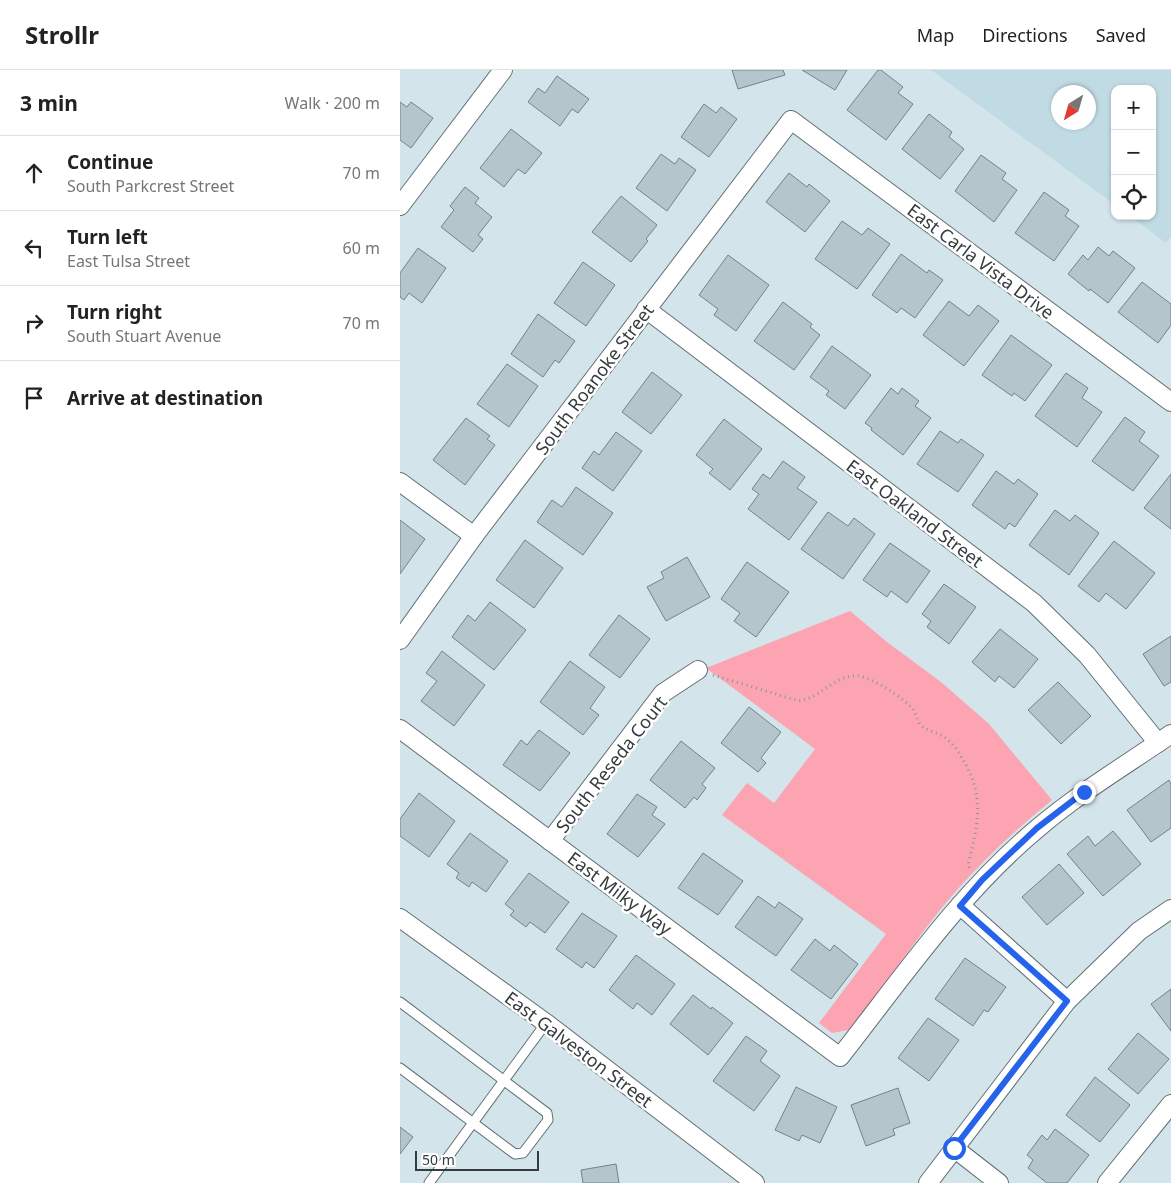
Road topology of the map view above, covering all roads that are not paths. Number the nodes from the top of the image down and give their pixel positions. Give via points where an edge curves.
1 (503, 70) edge
2 (791, 120) joint
3 (403, 194) edge
4 (646, 309) junction
5 (1171, 402) edge
6 (400, 482) edge
7 (474, 536) junction
8 (400, 640) edge
9 (698, 670) road end
10 (400, 729) edge
11 (1165, 739) edge
12 (550, 842) junction
13 (960, 906) junction
14 (1171, 909) edge
15 (400, 918) edge
16 (1067, 1001) junction
17 (400, 1002) edge
18 (546, 1023) junction
19 (400, 1068) edge
20 (504, 1081) junction
21 (1171, 1104) edge
22 (474, 1122) junction
23 (954, 1148) junction
24 (429, 1183) edge
25 (755, 1183) edge
26 (928, 1183) edge
27 (999, 1183) edge
28 (1107, 1183) edge

1 - 3 street
2 - 4 street, South Roanoke Street
2 - 5 street, East Carla Vista Drive
4 - 7 street, South Roanoke Street
4 - 11 street, East Oakland Street via 1034,603
6 - 7 street
7 - 8 street, South Roanoke Street
9 - 12 street, South Reseda Court via 664,693
10 - 12 street, East Milky Way
11 - 13 street via 1084,792 1037,828 982,880
12 - 13 street, East Milky Way via 840,1057
13 - 16 street
14 - 16 street via 1139,931
15 - 18 street, East Galveston Street
16 - 23 street
17 - 20 lane
18 - 20 lane
18 - 25 street, East Galveston Street
19 - 22 lane
20 - 22 lane
20 - 22 lane via 547,1113 548,1120 523,1153 515,1154
21 - 28 street
22 - 24 lane
23 - 26 street
23 - 27 street

